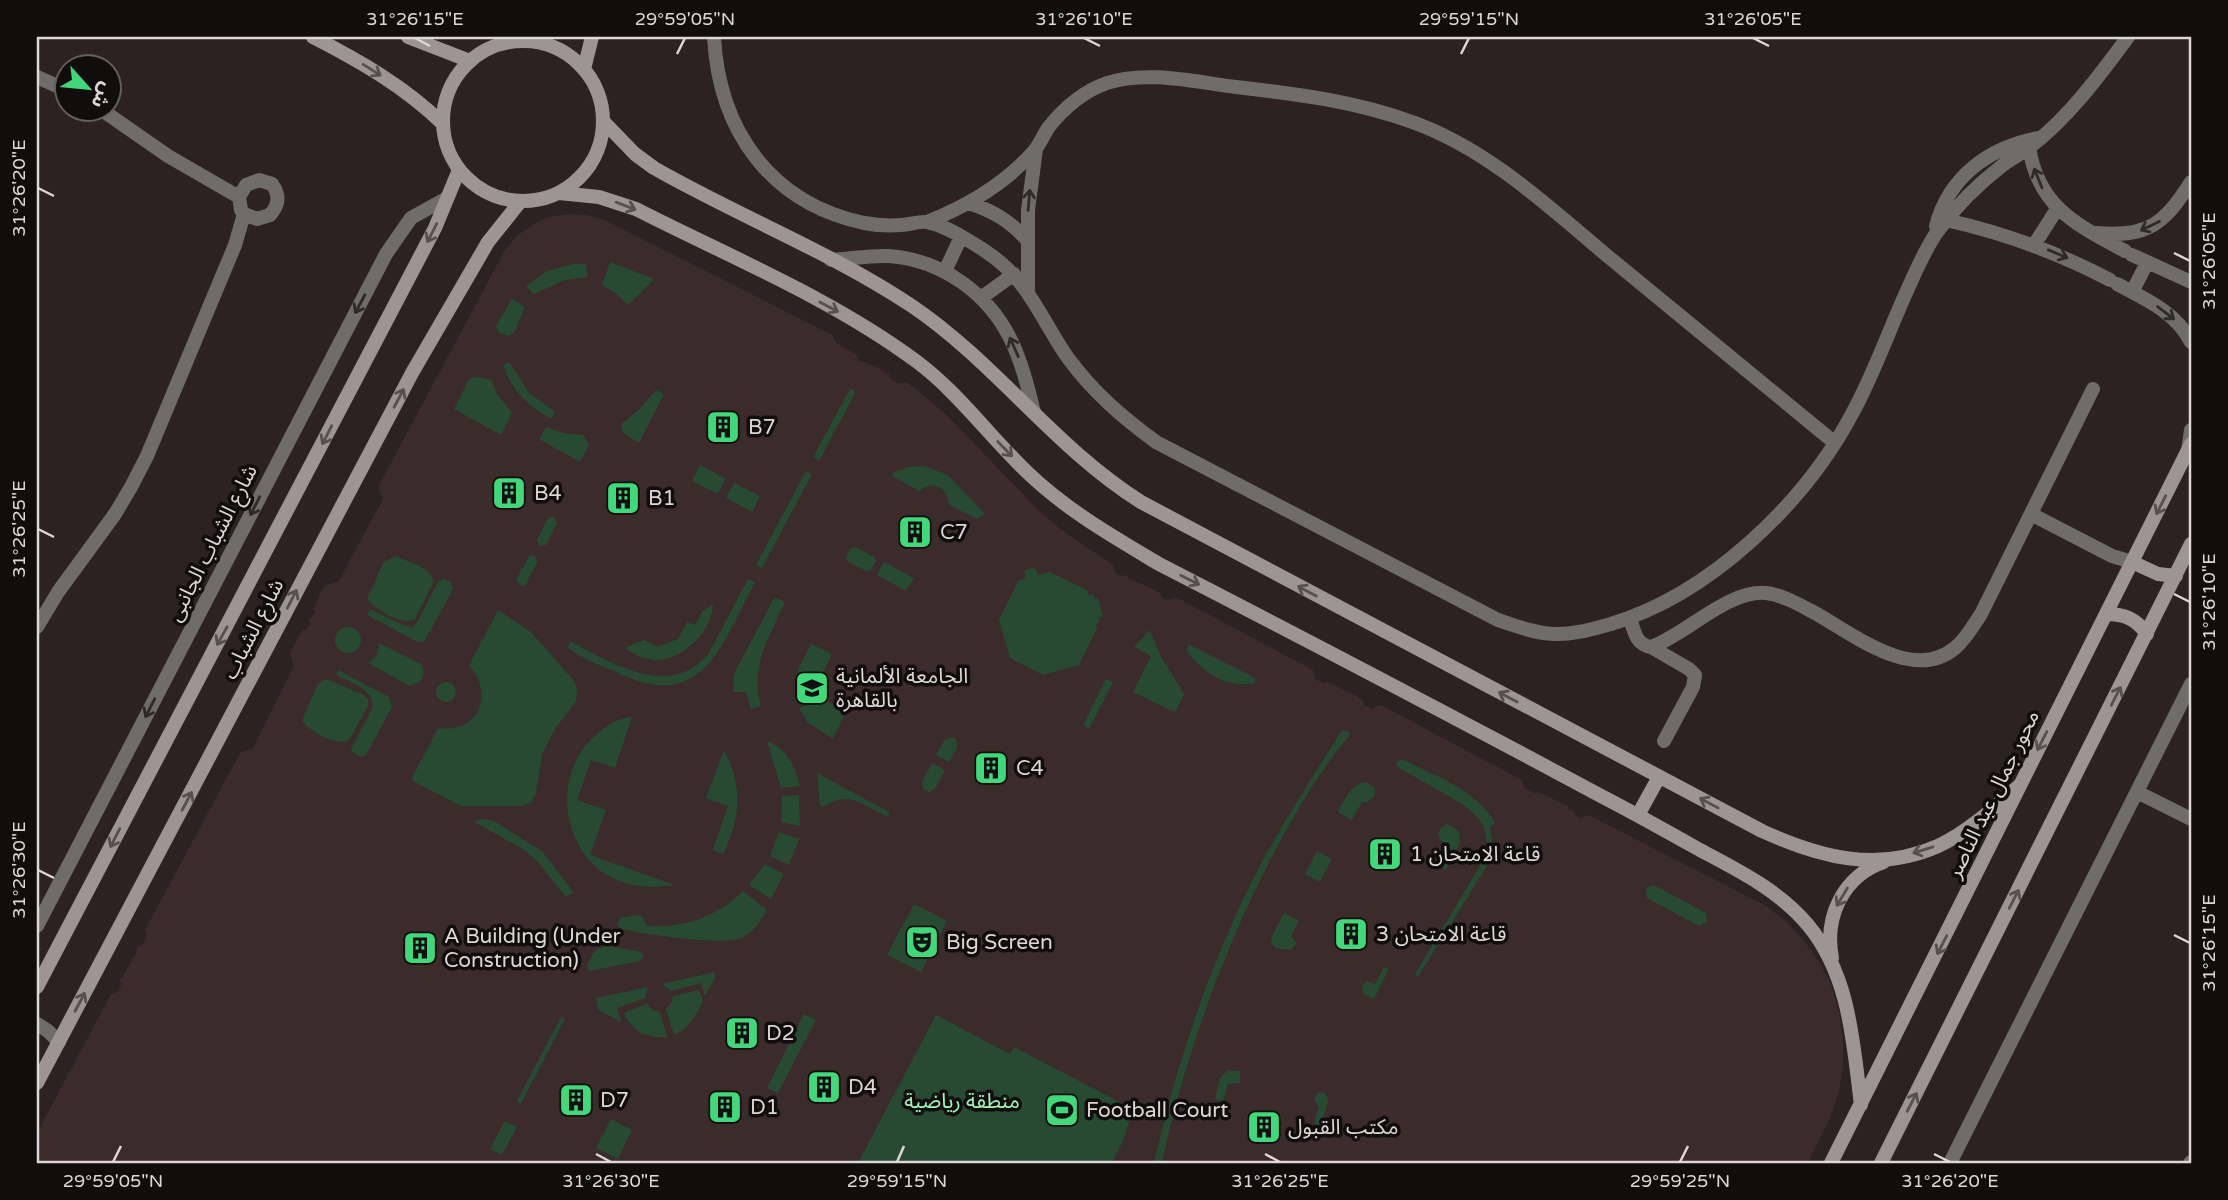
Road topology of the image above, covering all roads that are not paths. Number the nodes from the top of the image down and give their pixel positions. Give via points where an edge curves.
1 (313, 37) edge
2 (408, 37) edge
3 (592, 37) edge
4 (714, 37) edge
5 (2127, 37) edge
6 (533, 39) edge
7 (470, 61) junction
8 (584, 69) junction
9 (603, 121) junction
10 (120, 122) edge
11 (443, 124) junction
12 (2035, 142) junction
13 (1036, 149) junction
14 (459, 170) junction
15 (2191, 182) edge
16 (559, 193) junction
17 (239, 197) junction
18 (447, 198) junction
19 (520, 202) junction
20 (969, 203) junction
21 (2057, 209) junction
22 (244, 214) junction
23 (1946, 220) junction
24 (927, 222) junction
25 (2091, 232) junction
26 (961, 237) junction
27 (1933, 238) junction
28 (1027, 240) junction
29 (2035, 245) junction
30 (831, 260) junction
31 (2147, 263) junction
32 (945, 271) junction
33 (1013, 274) junction
34 (2191, 282) edge
35 (2132, 292) junction
36 (1028, 293) junction
37 (981, 298) junction
38 (2191, 342) edge
39 (2093, 389) dead end
40 (1034, 412) junction
41 (2191, 430) edge
42 (1835, 443) junction
43 (2189, 447) edge
44 (2031, 514) junction
45 (2191, 544) edge
46 (2132, 562) junction
47 (2176, 576) junction
48 (2106, 614) junction
49 (1630, 618) junction
50 (37, 627) edge
51 (2147, 634) junction
52 (1651, 647) junction
53 (2191, 684) edge
54 (1664, 741) dead end
55 (1658, 777) junction
56 (2020, 785) junction
57 (2137, 792) junction
58 (1638, 815) junction
59 (2191, 818) edge
60 (1895, 858) junction
61 (37, 926) edge
62 (1834, 966) junction
63 (37, 987) edge
64 (37, 1024) edge
65 (59, 1042) junction
66 (42, 1065) edge
67 (37, 1083) edge
68 (1861, 1105) junction
69 (1831, 1163) edge
70 (1881, 1163) edge
71 (1950, 1163) edge

1 -> 11 main road via 407,92
2 - 7 main road
3 - 8 main road
4 - 24 street via 721,90 732,117 746,144 785,189 810,205 858,222 897,226
5 - 12 street via 2086,92
6 - 7 main road via 489,48
6 - 8 main road via 569,56
7 - 11 main road via 445,101
8 - 9 main road via 598,94
9 - 16 main road via 591,163
9 - 30 main road via 654,168
10 - 17 street
11 - 14 main road via 445,141
21 -> 12 street via 2038,181
12 - 23 street via 1984,180
12 - 27 street via 2005,147 1973,166 1946,200
13 - 20 street via 1002,181
28 -> 13 street
13 - 42 street via 1064,110 1083,95 1128,78 1291,92 1366,107 1418,124 1501,170
14 - 18 main road, شارع الشباب
14 - 19 main road via 476,187
15 -> 25 street via 2167,217 2153,226 2122,234
16 - 19 main road
16 -> 58 main road via 599,197 636,209 848,318 917,362 1029,474 1102,531
17 - 22 street
17 - 22 street via 246,185 259,180 271,184 278,196 270,215 257,219
18 -> 61 street, شارع الشباب الجانبى via 411,219 386,254
18 -> 63 main road, شارع الشباب
65 -> 19 main road, شارع الشباب via 412,373 488,242
20 - 24 street
20 - 28 street via 1002,216
21 - 25 street
21 - 29 street
22 - 50 street via 147,456 115,514
23 - 27 street
23 - 29 street
24 - 26 street
25 - 31 street
26 - 32 street
26 - 33 street
27 - 42 street via 1870,380
28 - 36 street
29 -> 35 street
30 - 32 street via 888,256
30 - 40 main road via 912,306 972,353
31 - 34 street
31 - 35 street
32 - 37 street
33 - 36 street
33 - 37 street
35 -> 38 street via 2171,315
36 - 49 street via 1092,388 1122,417 1173,452 1498,620 1556,635 1585,632
40 -> 37 street via 1011,340
39 - 44 street
55 -> 40 main road via 1141,502 1110,483
41 - 43 street
42 - 49 street via 1791,500 1739,551 1670,598
43 -> 46 main road, محور جمال عبد الناصر
44 - 46 street
44 - 52 street via 1969,633 1955,649 1936,659 1914,662 1893,656 1798,604 1766,593 1746,594
45 - 47 main road
46 - 47 main road via 2158,574
46 - 48 main road, محور جمال عبد الناصر
47 - 51 main road
48 - 51 main road via 2130,618
48 -> 56 main road, محور جمال عبد الناصر
49 - 52 street via 1639,642
70 -> 51 main road
52 - 54 street via 1695,675
53 - 57 street
55 - 58 main road
60 -> 55 main road via 1852,859 1811,851
56 -> 60 main road via 1938,846
56 -> 68 main road, محور جمال عبد الناصر
57 - 59 street
57 - 71 street
58 - 62 main road via 1781,899 1808,925
60 -> 62 main road via 1873,866 1840,898 1830,931
62 - 68 main road via 1850,1022
64 - 65 street
65 - 66 main road, شارع الشباب
66 - 67 main road, شارع الشباب
68 - 69 main road, محور جمال عبد الناصر

